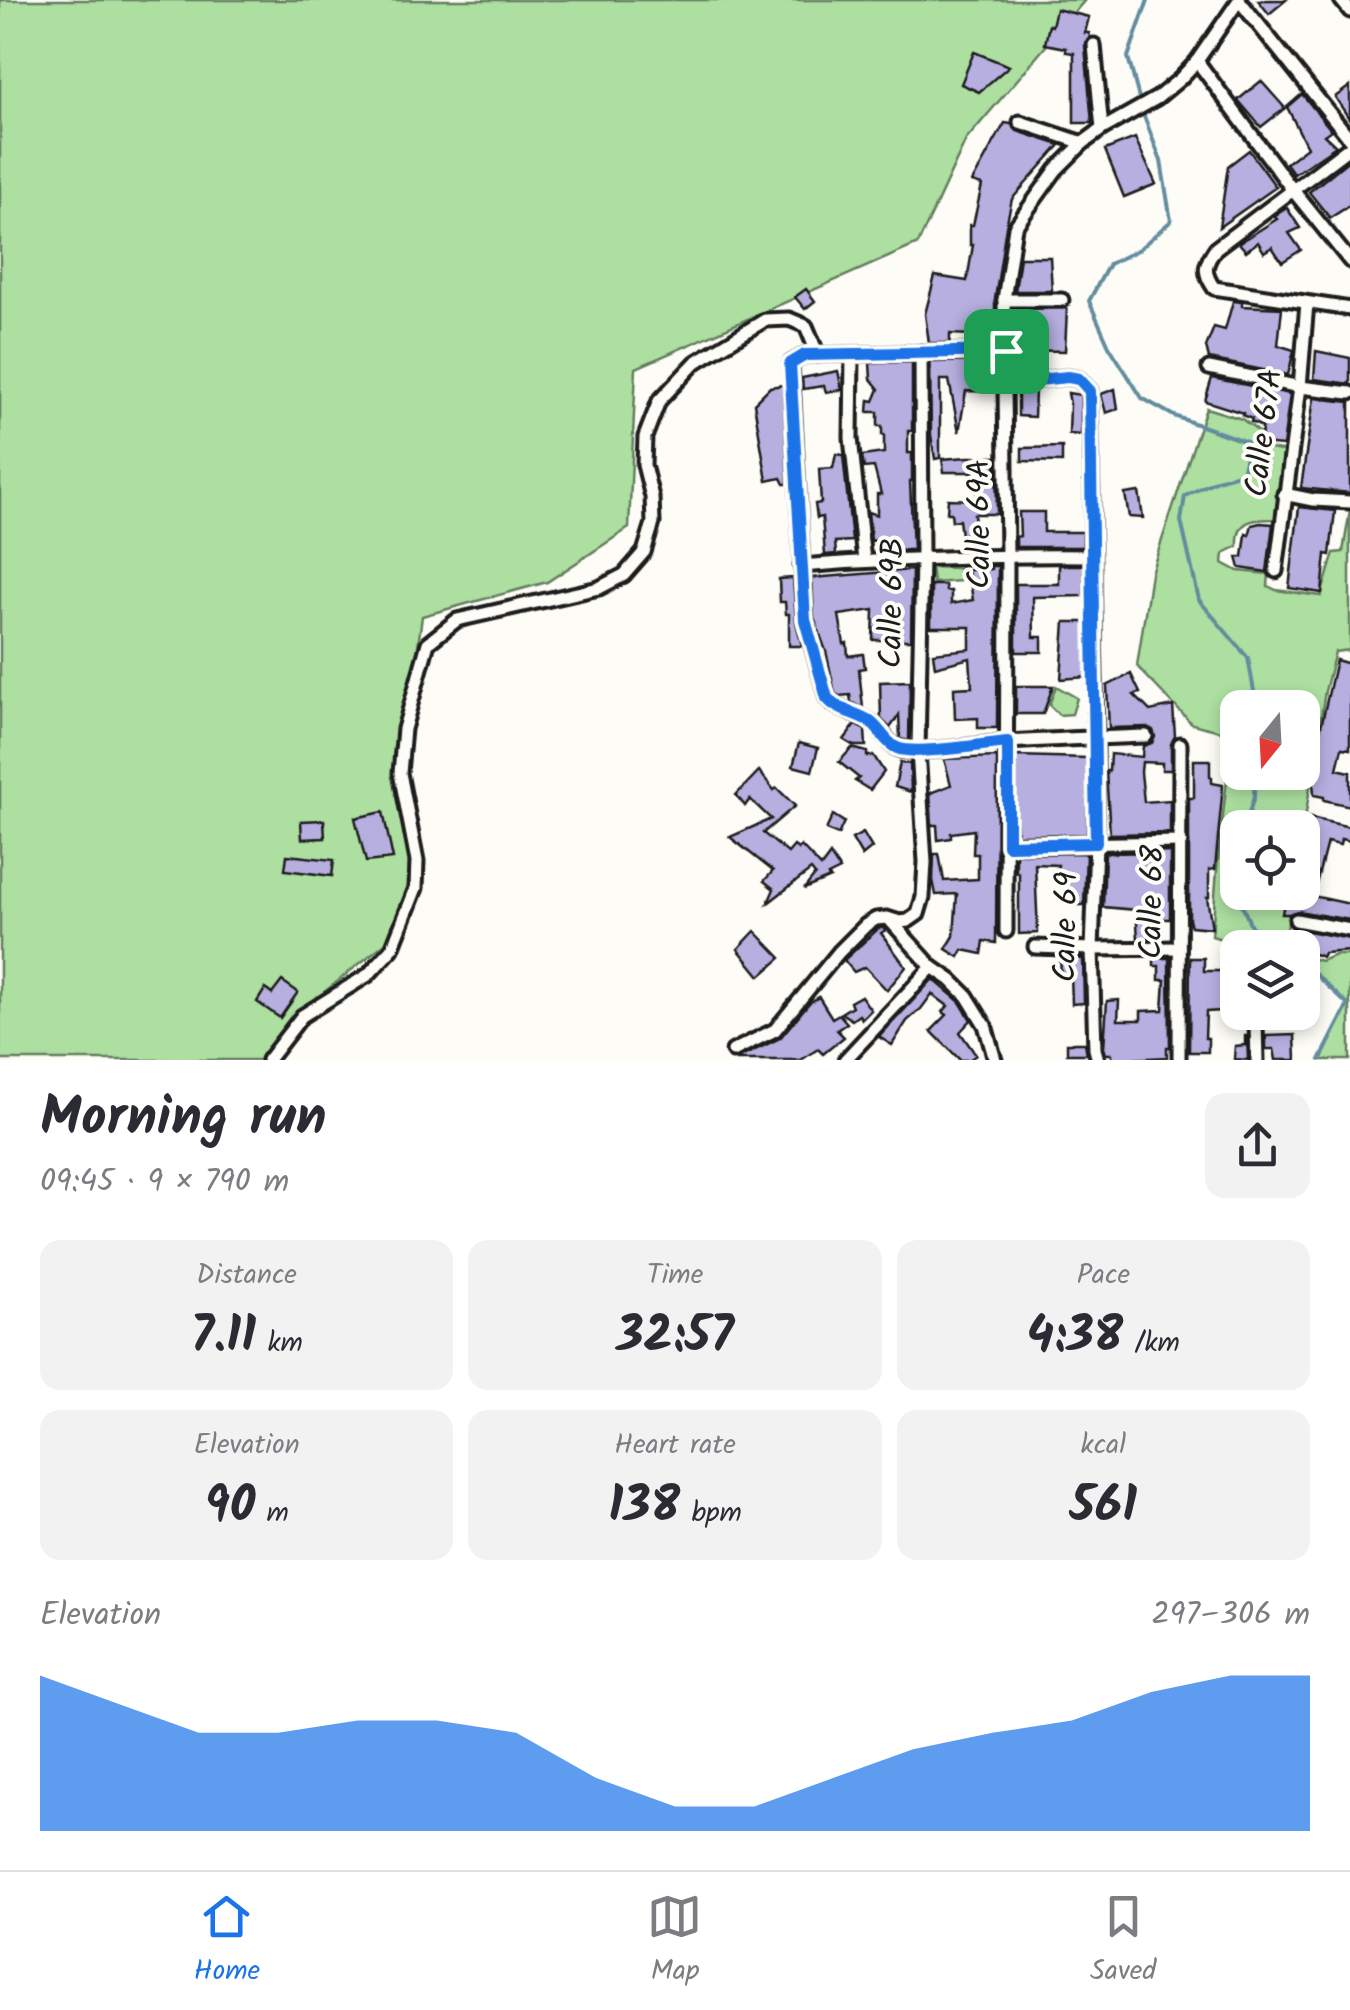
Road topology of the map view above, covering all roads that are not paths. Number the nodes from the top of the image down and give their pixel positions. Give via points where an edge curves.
1 (1238, 0) edge
2 (1341, 0) edge
3 (1350, 11) edge
4 (1094, 45) dead end
5 (1196, 61) junction
6 (1020, 122) dead end
7 (1102, 129) junction
8 (1350, 139) edge
9 (1084, 142) junction
10 (1350, 147) edge
11 (1292, 189) junction
12 (1350, 261) edge
13 (1004, 300) junction
14 (1062, 300) dead end
15 (1308, 303) junction
16 (1350, 310) edge
17 (1006, 351) junction
18 (921, 352) junction
19 (818, 355) junction
20 (852, 356) junction
21 (1209, 368) dead end
22 (1007, 383) junction
23 (1300, 387) junction
24 (1350, 393) edge
25 (1284, 494) junction
26 (1350, 502) edge
27 (1008, 555) junction
28 (1092, 556) junction
29 (922, 558) junction
30 (864, 561) junction
31 (801, 566) junction
32 (1276, 571) dead end
33 (1146, 736) dead end
34 (1096, 738) junction
35 (1008, 742) junction
36 (1180, 744) dead end
37 (918, 750) junction
38 (1181, 842) junction
39 (1096, 843) junction
40 (1008, 845) junction
41 (887, 918) junction
42 (1296, 920) dead end
43 (1350, 930) edge
44 (1006, 931) dead end
45 (1034, 947) dead end
46 (1179, 948) junction
47 (1092, 949) junction
48 (932, 967) junction
49 (1256, 1030) edge
50 (732, 1051) dead end
51 (268, 1060) edge
52 (846, 1060) edge
53 (995, 1060) edge
54 (1098, 1060) edge
55 (1179, 1060) edge
56 (1257, 1060) edge

1 - 5 street
1 - 8 street
2 - 3 street
4 - 7 street
5 - 7 street, Calle 69A via 1157,98
5 - 11 street
6 - 9 street
7 - 9 street, Calle 69A
9 - 13 street, Calle 69A via 1015,228
10 - 11 street
11 - 12 street
11 - 15 street via 1216,248 1206,277 1214,288
13 - 14 street
13 - 17 street, Calle 69A
15 - 16 street
15 - 23 street, Calle 67A
17 - 18 street
17 - 22 street, Calle 69A
18 - 20 street
18 - 29 street, Calle 69B
19 - 20 street
19 - 31 street via 790,364
19 - 51 street via 806,326 765,320 696,362 652,418 644,465 653,523 644,552 624,575 599,588 457,620 428,642 404,730 400,773 416,888 392,949 368,975 302,1016
20 - 30 street via 851,438
21 - 23 street
22 - 27 street, Calle 69A
22 - 28 street, Calle 69 via 1068,377 1090,391
23 - 24 street
23 - 25 street, Calle 67A
25 - 26 street
25 - 32 street, Calle 67A
27 - 28 street
27 - 29 street
27 - 35 street, Calle 69A
28 - 34 street, Calle 69
29 - 30 street
29 - 37 street, Calle 69B
30 - 31 street
31 - 37 street via 805,620 827,698 875,725 900,750
33 - 34 street
34 - 35 street
34 - 39 street, Calle 69
35 - 37 street
35 - 40 street, Calle 69A
36 - 38 street, Calle 68
37 - 41 street, Calle 69B via 924,898 908,922
38 - 39 street
38 - 46 street, Calle 68
39 - 40 street
39 - 47 street, Calle 69
40 - 44 street, Calle 69A
41 - 48 street
41 - 50 street via 876,918 839,952 776,1030
42 - 43 street
45 - 47 street
46 - 47 street
46 - 55 street, Calle 68
47 - 54 street, Calle 69
48 - 52 street
48 - 53 street via 968,996
49 - 56 street

